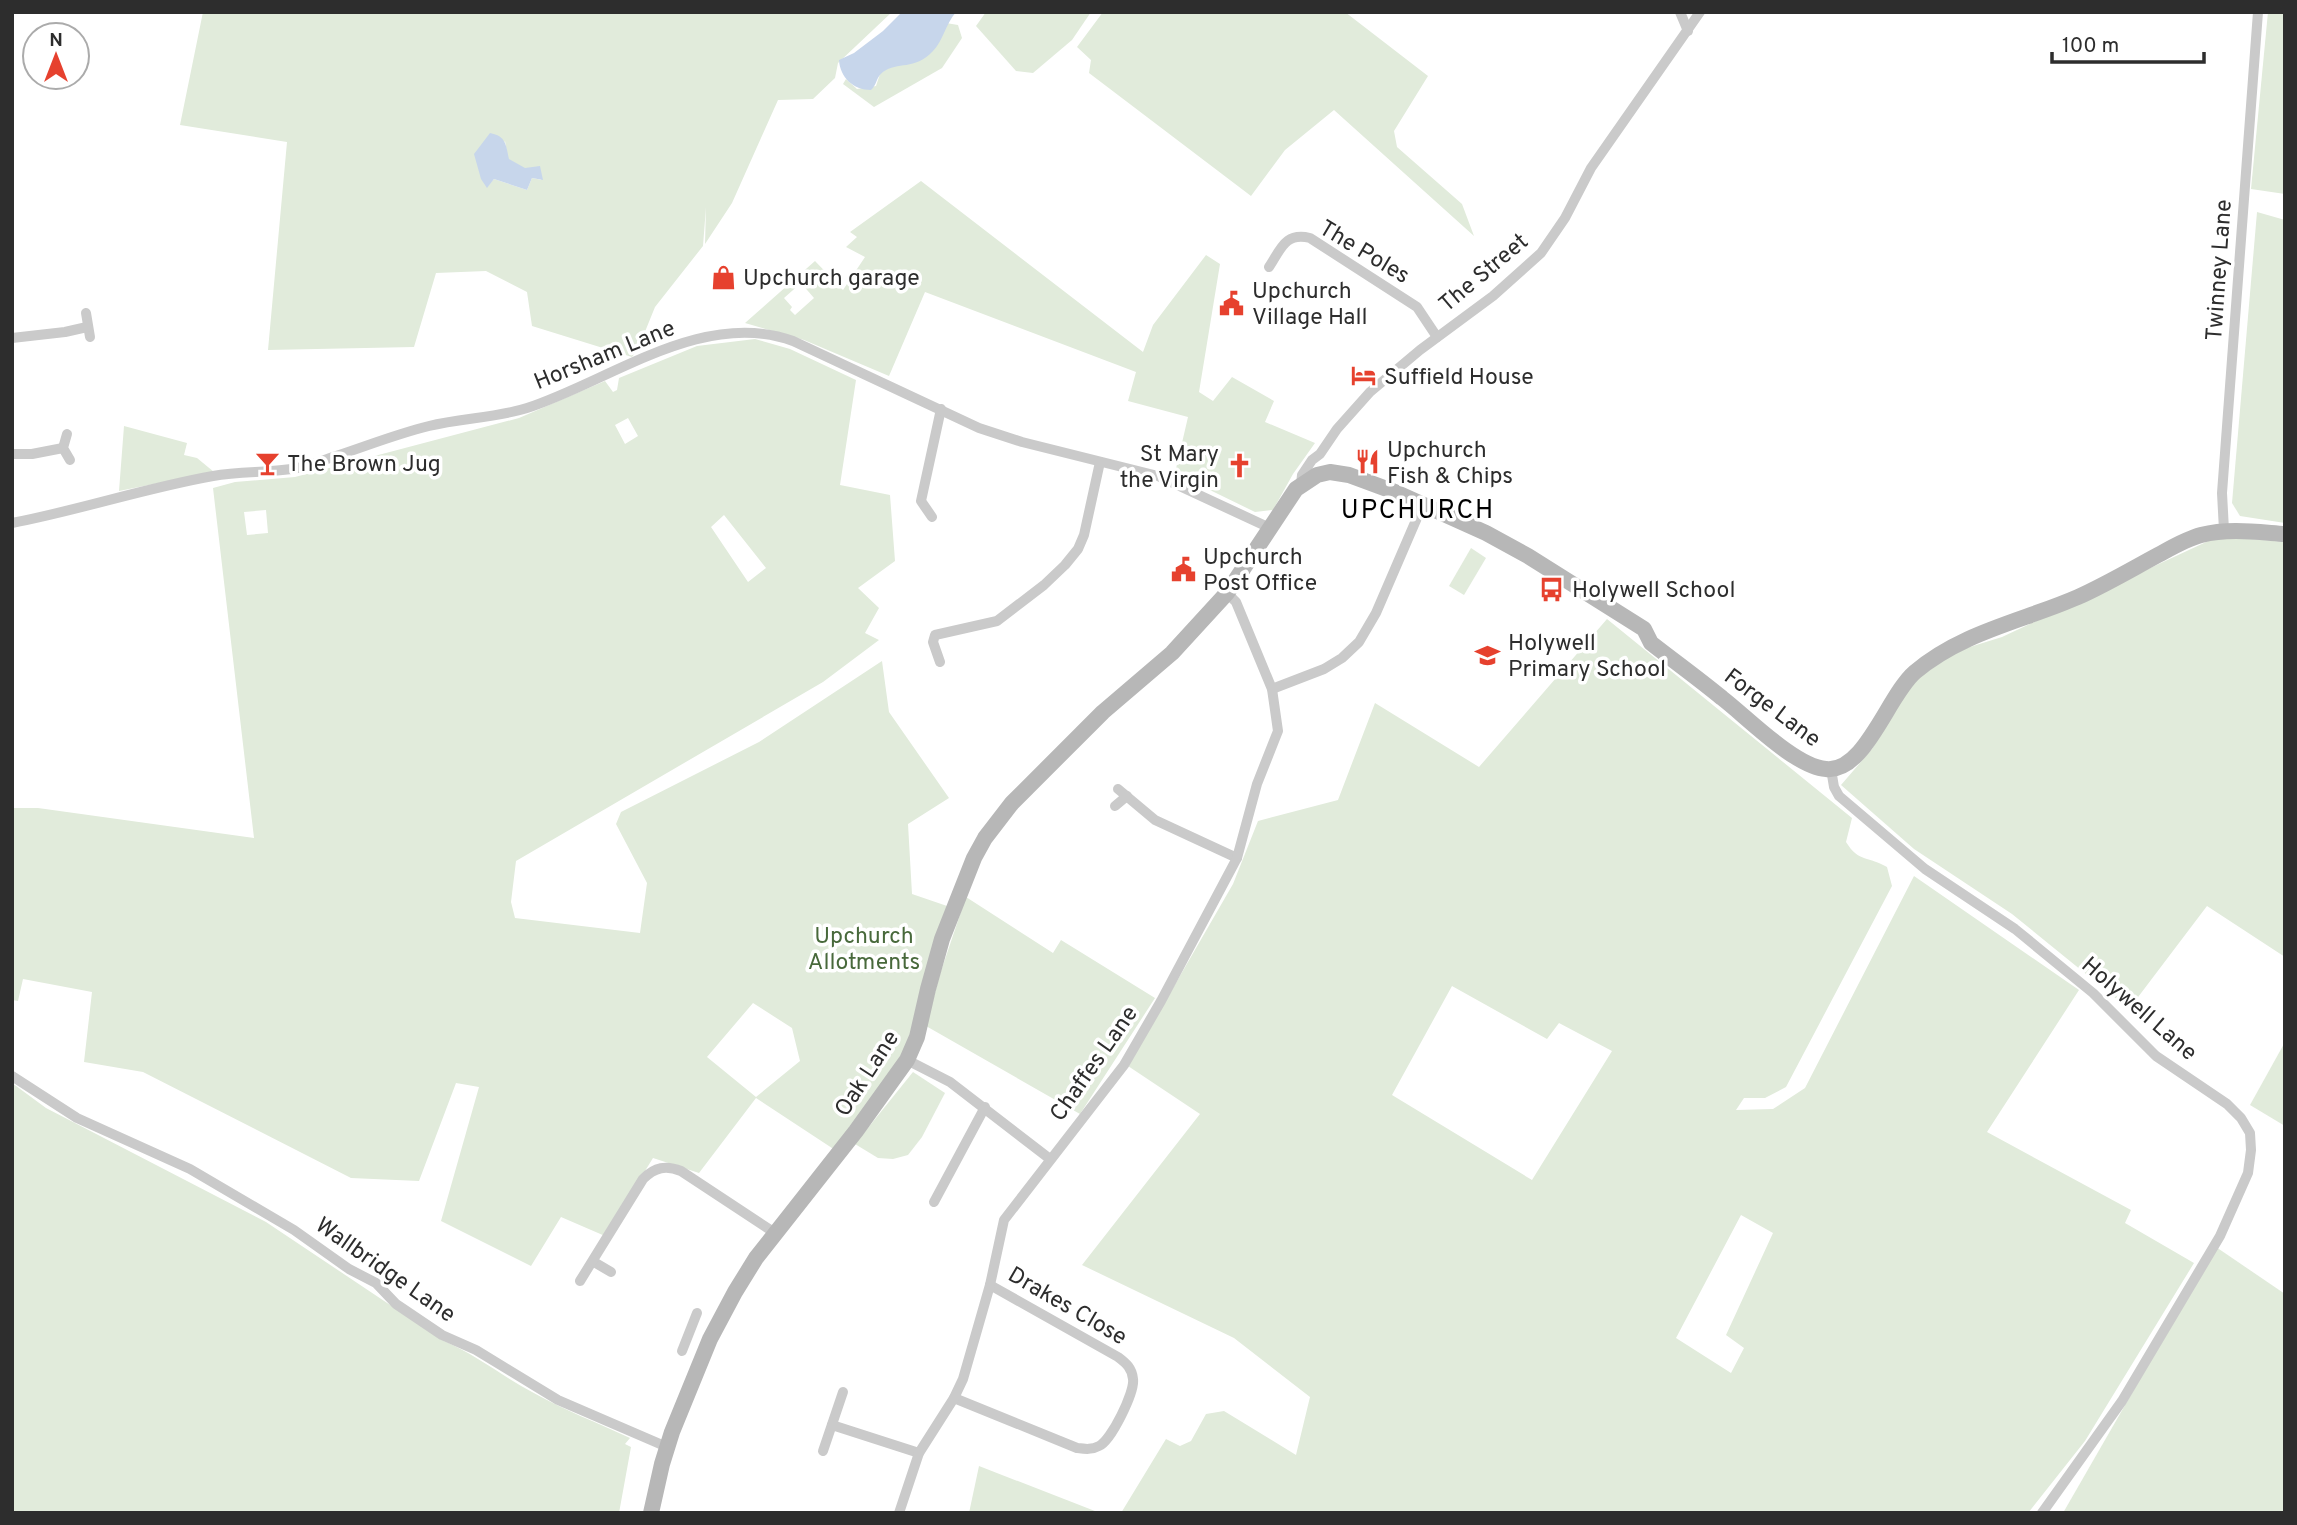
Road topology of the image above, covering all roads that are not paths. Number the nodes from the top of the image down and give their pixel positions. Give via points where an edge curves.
1 (1680, 12) edge
2 (1700, 12) edge
3 (2259, 12) edge
4 (1688, 31) junction
5 (1269, 267) dead end
6 (86, 313) dead end
7 (1437, 337) junction
8 (12, 338) edge
9 (941, 409) junction
10 (67, 434) dead end
11 (63, 448) junction
12 (12, 454) edge
13 (1320, 454) junction
14 (70, 460) dead end
15 (1100, 462) junction
16 (1331, 473) junction
17 (1301, 484) junction
18 (1423, 504) junction
19 (932, 517) dead end
20 (12, 523) edge
21 (1270, 528) junction
22 (2224, 530) junction
23 (2285, 534) edge
24 (1227, 593) junction
25 (940, 662) dead end
26 (1272, 689) junction
27 (1831, 769) junction
28 (1115, 806) dead end
29 (1237, 858) junction
30 (907, 1060) junction
31 (12, 1076) edge
32 (985, 1107) junction
33 (1050, 1159) junction
34 (934, 1202) dead end
35 (775, 1233) junction
36 (594, 1262) junction
37 (611, 1272) dead end
38 (580, 1281) dead end
39 (989, 1285) junction
40 (697, 1313) dead end
41 (689, 1331) junction
42 (710, 1339) junction
43 (681, 1350) dead end
44 (843, 1392) dead end
45 (954, 1398) junction
46 (832, 1425) junction
47 (667, 1447) junction
48 (823, 1451) dead end
49 (919, 1453) junction
50 (651, 1513) edge
51 (899, 1513) edge
52 (2042, 1513) edge

1 - 4 street
2 - 4 street, The Street
3 - 22 street, Twinney Lane via 2222,493
4 - 7 street, The Street via 1591,168 1541,253
5 - 7 street, The Poles via 1289,239 1310,239 1417,307
6 - 8 street via 88,332
7 - 13 street, The Street via 1370,393
9 - 15 street, Horsham Lane via 1002,436
9 - 19 street via 921,501
9 - 20 street, Horsham Lane via 786,339 760,333 726,334 659,352 527,408 428,426 299,468 214,476
10 - 11 street
11 - 12 street
11 - 14 street
13 - 16 street
13 - 17 street, The Street via 1304,470
15 - 21 street, Horsham Lane via 1158,476
15 - 25 street via 1085,532 1071,559 997,621 935,635
16 - 17 street, Oak Lane
16 - 18 street, Forge Lane
17 - 21 street, Oak Lane
18 - 26 street via 1359,642 1324,669
18 - 27 street, Forge Lane via 1475,526 1644,629 1651,643 1778,744 1810,765
21 - 24 street, Oak Lane
22 - 23 street, Forge Lane
22 - 27 street, Forge Lane via 2197,536 2079,596 1952,646 1913,673 1859,753
24 - 26 street, Chaffes Lane via 1238,608
24 - 30 street, Oak Lane via 1172,653 1103,712 1012,803 985,838 942,939
26 - 29 street, Chaffes Lane via 1278,731 1257,784
27 - 52 street, Holywell Lane via 1836,792 1847,803 1926,869 2035,945 2093,993 2156,1056 2227,1104 2249,1133 2248,1174 2220,1236 2122,1401
28 - 29 street via 1122,792 1154,820
29 - 33 street, Chaffes Lane via 1124,1065
30 - 32 street
30 - 35 street, Oak Lane
31 - 47 street, Wallbridge Lane via 77,1118 190,1169 294,1230 376,1283 396,1304 442,1335 476,1350 558,1401
32 - 33 street
32 - 34 street
33 - 39 street, Chaffes Lane via 1004,1220
35 - 36 street via 681,1171 654,1169 643,1179
35 - 42 street, Oak Lane via 749,1268
36 - 37 street
36 - 38 street
39 - 45 street, Chaffes Lane
39 - 45 street, Drakes Close via 1118,1357 1133,1375 1132,1392 1107,1441 1089,1449
40 - 41 street
41 - 42 street
41 - 43 street
42 - 47 street, Oak Lane
44 - 46 street
45 - 49 street, Chaffes Lane
46 - 48 street
46 - 49 street
47 - 50 street, Oak Lane
49 - 51 street, Chaffes Lane

